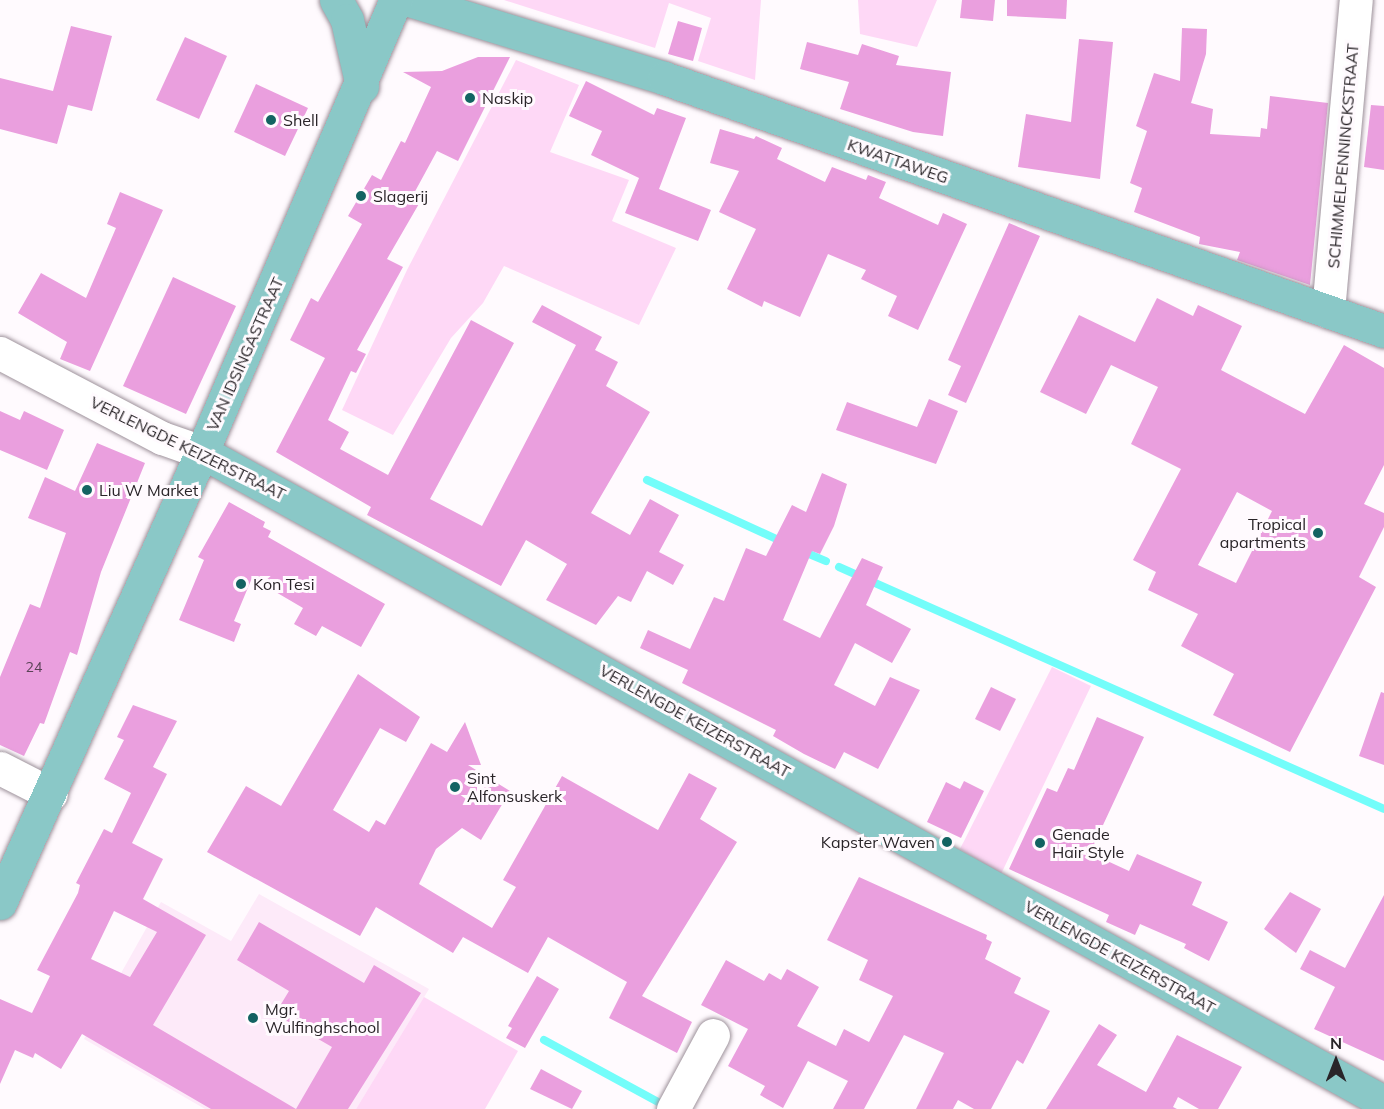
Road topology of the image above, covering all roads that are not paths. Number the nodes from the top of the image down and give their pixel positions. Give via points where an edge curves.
1 (336, 0) edge
2 (396, 0) edge
3 (409, 0) edge
4 (1356, 0) edge
5 (362, 86) junction
6 (1328, 311) junction
7 (1384, 331) edge
8 (0, 353) edge
9 (202, 452) junction
10 (0, 768) edge
11 (51, 794) junction
12 (0, 903) edge
13 (713, 1035) dead end
14 (1384, 1102) edge
15 (673, 1109) edge

1 - 5 main road via 347,20
2 - 5 main road, VAN IDSINGASTRAAT
3 - 6 main road, KWATTAWEG via 664,78
4 - 6 street, SCHIMMELPENNINCKSTRAAT
5 - 9 main road, VAN IDSINGASTRAAT
6 - 7 main road, KWATTAWEG
8 - 9 street, VERLENGDE KEIZERSTRAAT via 162,438
9 - 11 main road, VAN IDSINGASTRAAT
9 - 14 main road, VERLENGDE KEIZERSTRAAT
10 - 11 street
11 - 12 main road, VAN IDSINGASTRAAT
13 - 15 street

